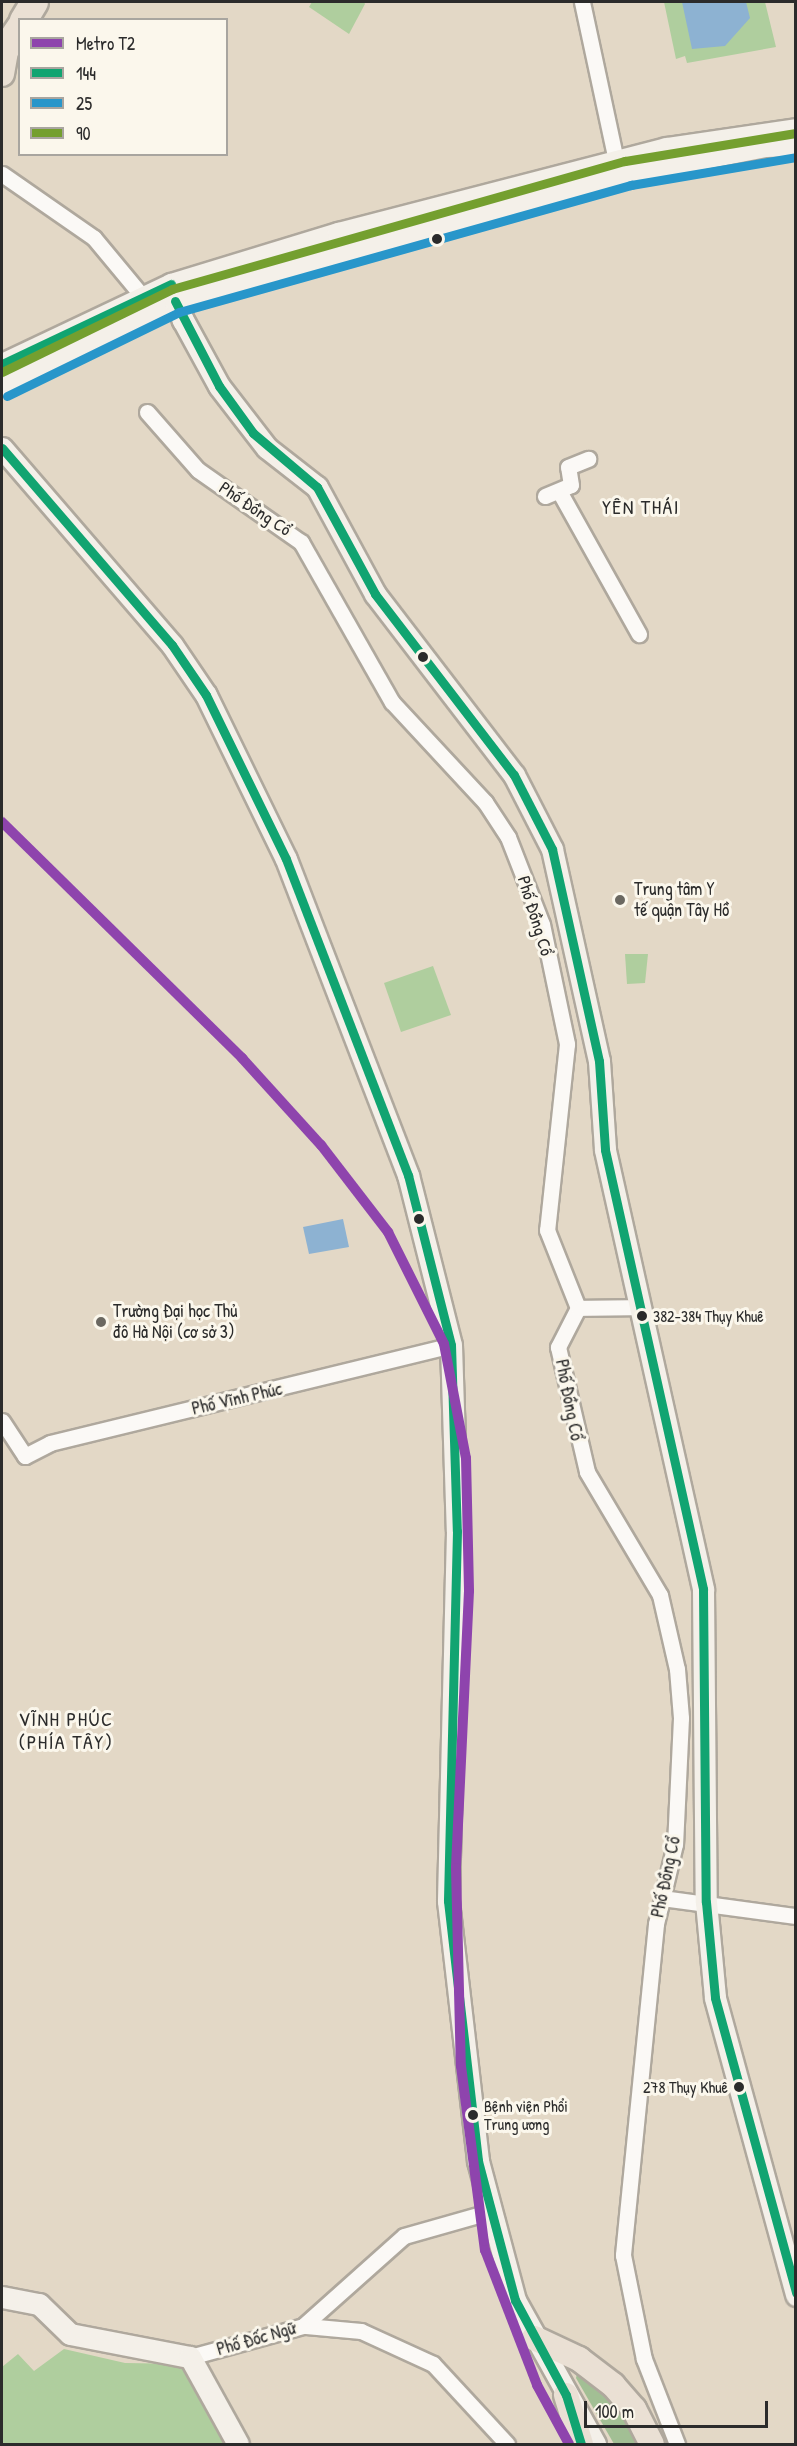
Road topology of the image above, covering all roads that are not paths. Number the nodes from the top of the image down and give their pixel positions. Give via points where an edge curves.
1 (34, 2) edge
2 (582, 2) edge
3 (24, 18) edge
4 (14, 35) edge
5 (2, 74) edge
6 (795, 129) edge
7 (795, 145) edge
8 (668, 156) junction
9 (615, 160) junction
10 (2, 174) edge
11 (545, 187) junction
12 (173, 293) junction
13 (144, 297) junction
14 (2, 364) edge
15 (2, 385) edge
16 (147, 412) dead end
17 (2, 448) edge
18 (588, 459) dead end
19 (639, 634) dead end
20 (582, 970) junction
21 (553, 978) junction
22 (641, 1306) junction
23 (579, 1308) junction
24 (451, 1345) junction
25 (2, 1421) edge
26 (662, 1898) junction
27 (706, 1902) junction
28 (795, 1916) edge
29 (488, 2212) junction
30 (795, 2295) edge
31 (2, 2297) edge
32 (303, 2326) junction
33 (534, 2338) junction
34 (190, 2357) junction
35 (566, 2395) junction
36 (507, 2444) edge
37 (238, 2445) edge
38 (581, 2445) edge
39 (595, 2445) edge
40 (652, 2445) edge
41 (677, 2445) edge

1 - 3 highway
2 - 9 street
4 - 5 main road
6 - 8 main road
7 - 8 main road
8 - 9 main road
8 - 11 main road
9 - 11 main road
10 - 13 street via 94,238
11 - 12 main road
12 - 13 main road
12 - 15 main road
12 - 20 main road via 219,386 253,433 317,487 375,594 528,796 552,849
13 - 14 main road
16 - 21 street, Phố Đồng Cổ via 198,470 301,542 392,702 485,802 508,837 535,901
17 - 24 main road via 172,645 206,695 245,767 408,1174
18 - 19 street via 568,467 571,485 552,494
20 - 21 street
20 - 22 main road via 599,1061 605,1150
21 - 23 street, Phố Đồng Cổ via 567,1044 547,1230
22 - 23 street
22 - 27 main road via 703,1589
23 - 26 street, Phố Đồng Cổ via 558,1347 577,1444 602,1503 660,1594 677,1669 680,1788 675,1844
24 - 25 street, Phố Vĩnh Phúc via 50,1443 24,1456
24 - 29 main road via 458,1532 448,1901
26 - 27 street
26 - 41 street, Phố Đồng Cổ via 623,2255 644,2359
27 - 28 street
27 - 30 main road via 715,1998
29 - 32 street, Phố Đốc Ngữ via 404,2236
29 - 33 main road via 515,2300
31 - 34 main road, Phố Đốc Ngữ via 39,2304 70,2334
32 - 34 street, Phố Đốc Ngữ
32 - 36 street via 324,2324 361,2331 433,2364
33 - 35 main road
33 - 40 main road via 579,2359 613,2385 634,2409
34 - 37 main road
35 - 38 main road
35 - 39 main road

